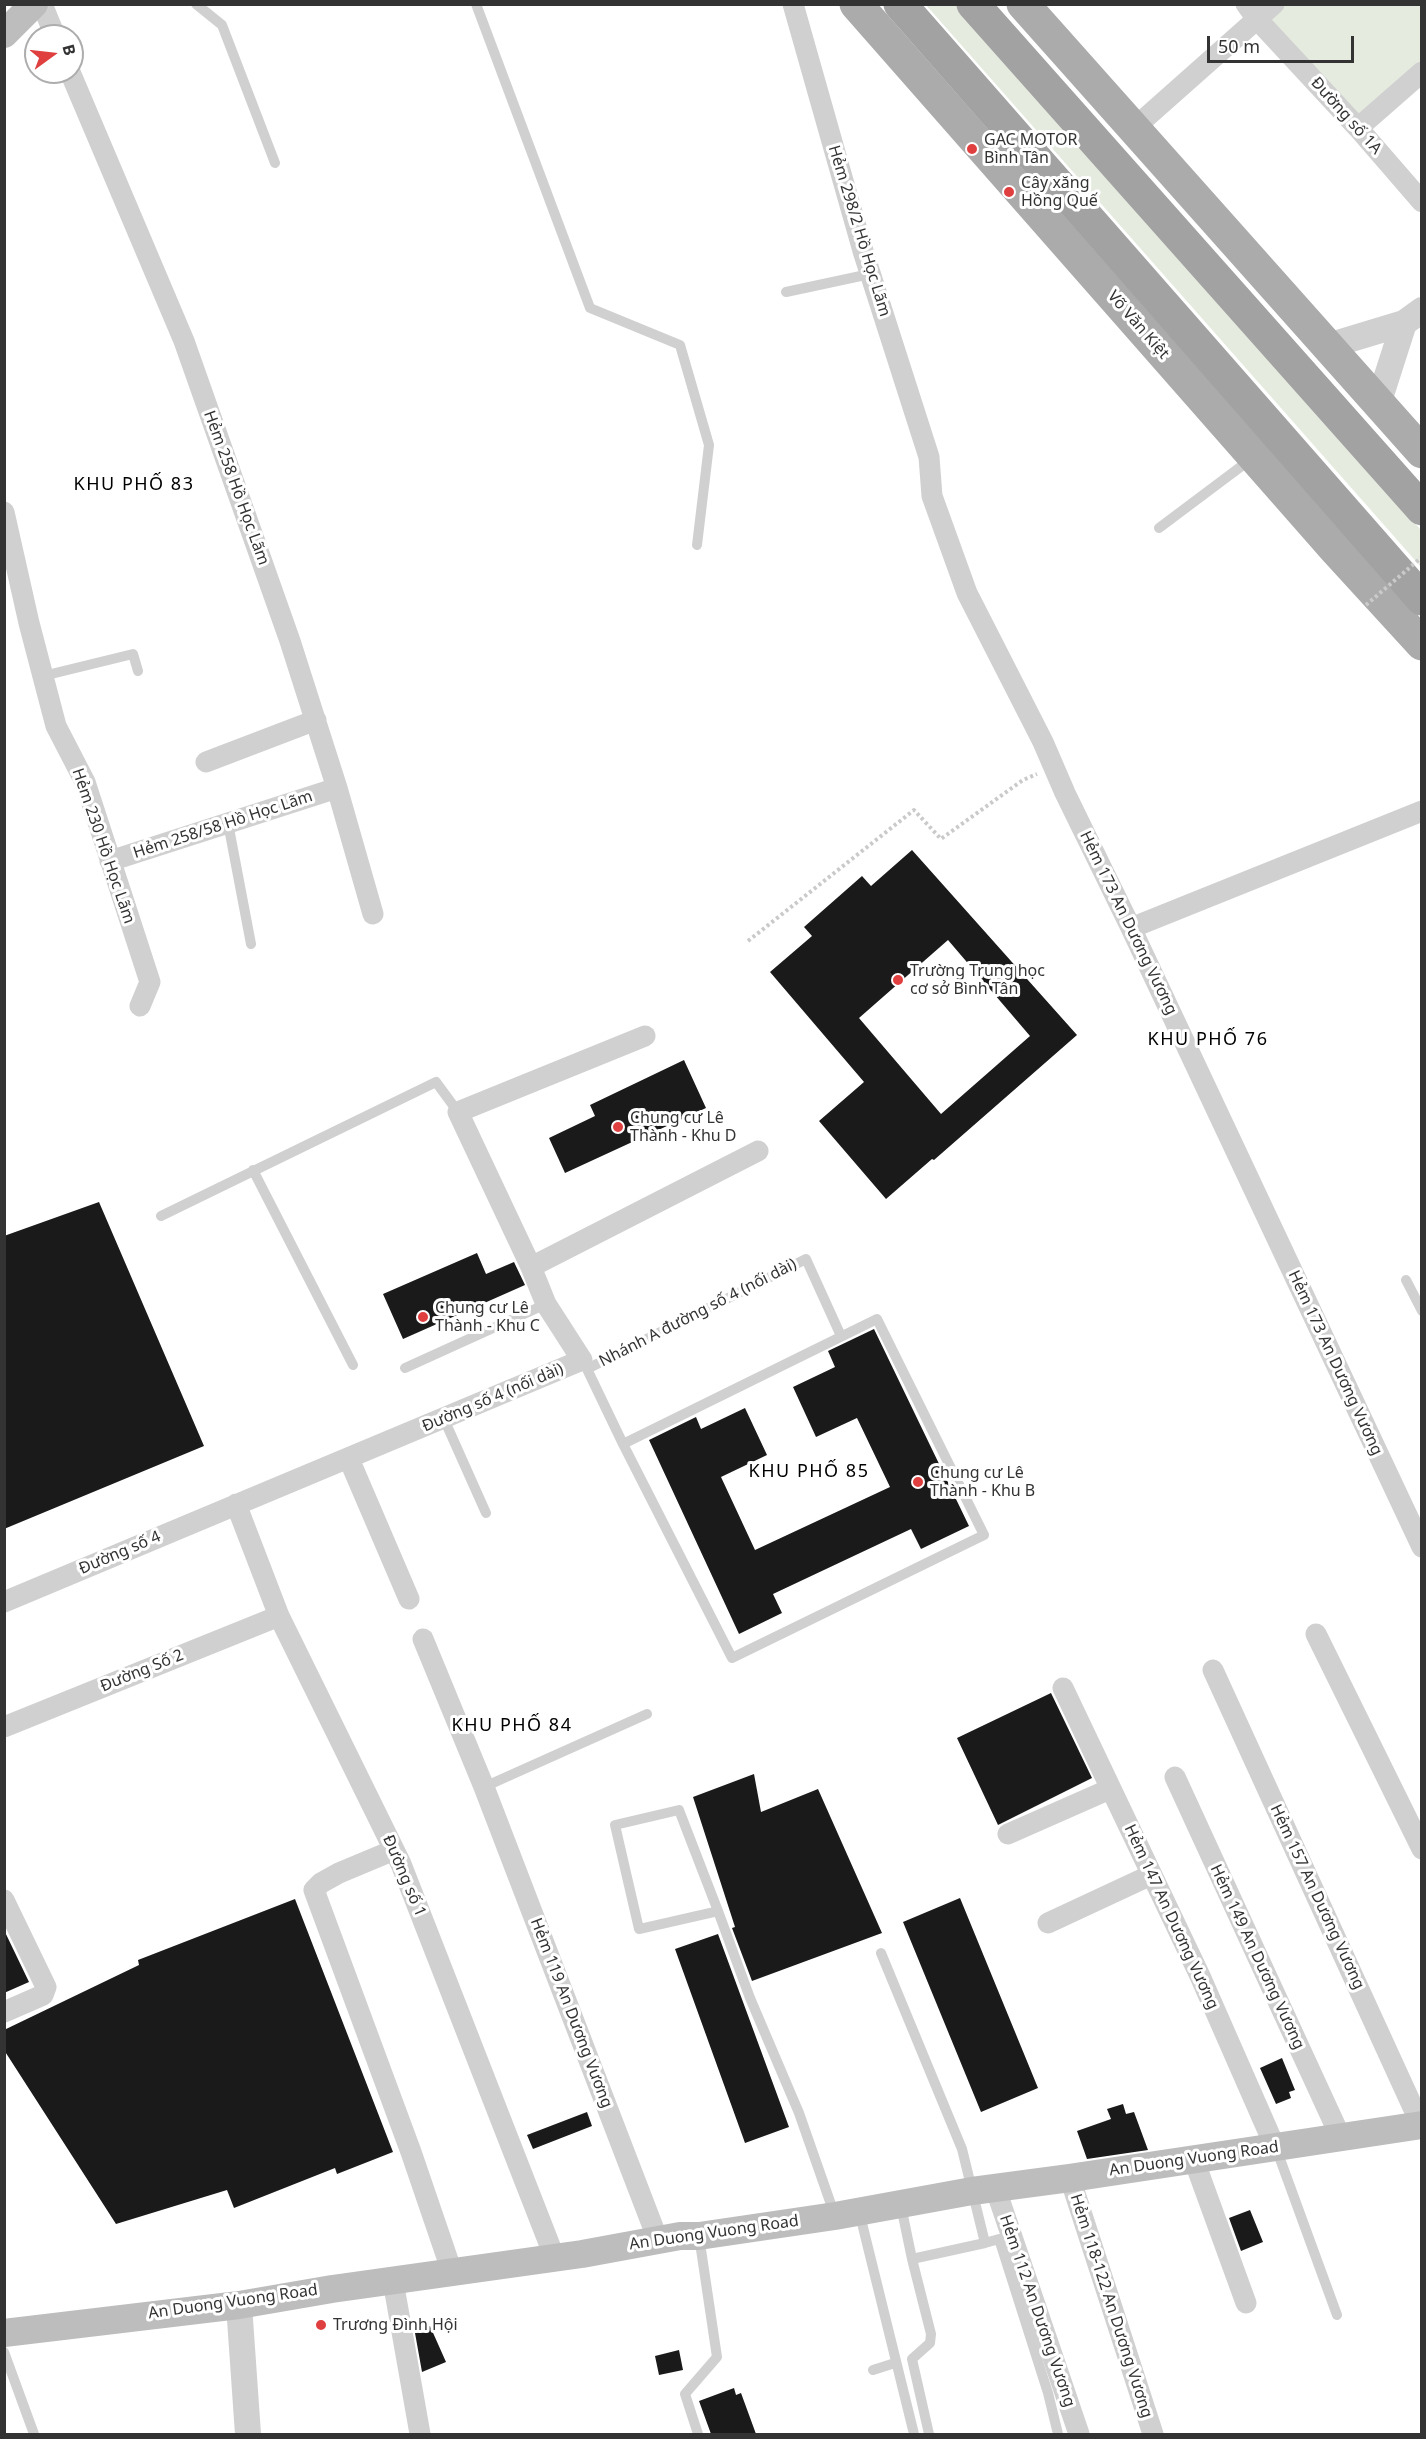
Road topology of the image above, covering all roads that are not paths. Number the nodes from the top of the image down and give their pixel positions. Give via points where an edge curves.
1 (34, 4) edge
2 (42, 4) edge
3 (196, 4) edge
4 (476, 4) edge
5 (793, 4) edge
6 (856, 4) edge
7 (900, 4) edge
8 (973, 4) edge
9 (1023, 4) edge
10 (1274, 4) edge
11 (1251, 11) edge
12 (50, 24) edge
13 (6, 29) edge
14 (1422, 72) edge
15 (75, 84) edge
16 (1358, 128) junction
17 (1133, 129) junction
18 (275, 163) dead end
19 (1422, 202) edge
20 (870, 274) junction
21 (786, 292) dead end
22 (1413, 317) edge
23 (1328, 346) junction
24 (1378, 404) junction
25 (1422, 452) edge
26 (929, 457) joint
27 (1253, 457) junction
28 (1422, 509) edge
29 (4, 512) edge
30 (1159, 528) dead end
31 (697, 545) dead end
32 (1422, 598) edge
33 (1422, 644) edge
34 (138, 671) dead end
35 (43, 676) junction
36 (315, 720) junction
37 (206, 762) dead end
38 (337, 788) junction
39 (1422, 811) edge
40 (228, 823) junction
41 (110, 861) junction
42 (373, 914) dead end
43 (1131, 928) junction
44 (251, 944) dead end
45 (140, 1006) dead end
46 (645, 1036) dead end
47 (459, 1112) junction
48 (758, 1151) dead end
49 (253, 1170) junction
50 (160, 1216) dead end
51 (531, 1267) junction
52 (1406, 1280) dead end
53 (546, 1304) junction
54 (1422, 1311) edge
55 (841, 1336) junction
56 (353, 1365) dead end
57 (584, 1365) junction
58 (405, 1368) dead end
59 (444, 1419) junction
60 (623, 1444) junction
61 (348, 1460) junction
62 (236, 1504) junction
63 (486, 1513) dead end
64 (1422, 1547) edge
65 (409, 1599) dead end
66 (4, 1602) edge
67 (279, 1616) junction
68 (1316, 1634) dead end
69 (423, 1639) dead end
70 (1213, 1670) dead end
71 (1063, 1688) dead end
72 (647, 1714) dead end
73 (4, 1727) edge
74 (1174, 1777) dead end
75 (484, 1787) junction
76 (1110, 1789) junction
77 (1008, 1834) dead end
78 (1422, 1849) edge
79 (394, 1850) junction
80 (1151, 1875) junction
81 (4, 1900) edge
82 (718, 1911) junction
83 (1048, 1923) dead end
84 (881, 1953) dead end
85 (4, 2013) edge
86 (1421, 2125) edge
87 (1340, 2136) junction
88 (1275, 2147) junction
89 (1194, 2160) junction
90 (1070, 2178) junction
91 (984, 2189) junction
92 (900, 2203) junction
93 (847, 2213) junction
94 (699, 2236) junction
95 (658, 2240) junction
96 (985, 2243) junction
97 (554, 2256) junction
98 (912, 2259) junction
99 (452, 2272) junction
100 (393, 2281) junction
101 (1245, 2303) dead end
102 (239, 2305) junction
103 (1336, 2315) dead end
104 (4, 2332) edge
105 (4, 2352) edge
106 (895, 2364) junction
107 (873, 2370) dead end
108 (34, 2434) edge
109 (248, 2434) edge
110 (420, 2434) edge
111 (698, 2434) edge
112 (914, 2434) edge
113 (929, 2434) edge
114 (1058, 2434) edge
115 (1078, 2434) edge
116 (1153, 2434) edge

1 - 13 main road
2 - 12 street
3 - 18 lane via 222,25
4 - 31 lane via 590,308 680,345 709,445
5 - 20 street, Hẻm 298/2 Hồ Học Lãm
6 - 27 main road, Võ Văn Kiệt
7 - 32 highway, Võ Văn Kiệt
8 - 28 highway
9 - 17 main road
10 - 11 street
11 - 16 street, Đường số 1A
11 - 17 street
14 - 16 street
15 - 36 street, Hẻm 258 Hồ Học Lãm via 184,341
16 - 19 street, Đường số 1A
17 - 23 main road
20 - 21 lane
20 - 26 street, Hẻm 298/2 Hồ Học Lãm
22 - 23 street
22 - 24 street
23 - 24 main road
24 - 25 main road
26 - 43 street, Hẻm 173 An Dương Vương via 932,496 967,593
27 - 30 lane
27 - 33 main road, Võ Văn Kiệt
29 - 35 street, Hẻm 230 Hồ Học Lãm
34 - 35 lane via 134,654
35 - 41 street, Hẻm 230 Hồ Học Lãm via 56,726 85,782
36 - 37 street
36 - 38 street, Hẻm 258 Hồ Học Lãm
38 - 40 street, Hẻm 258/58 Hồ Học Lãm
38 - 42 street, Hẻm 258 Hồ Học Lãm
39 - 43 street
40 - 41 street, Hẻm 258/58 Hồ Học Lãm
40 - 44 lane
41 - 45 street, Hẻm 230 Hồ Học Lãm via 150,982
43 - 64 street, Hẻm 173 An Dương Vương
46 - 47 street
47 - 49 lane via 436,1083
47 - 51 street, Đường số 4 (nối dài)
48 - 51 street
49 - 50 lane
49 - 56 lane
51 - 53 street, Đường số 4 (nối dài)
52 - 54 lane
53 - 57 street, Đường số 4 (nối dài)
53 - 58 lane
55 - 57 lane, Nhánh A đường số 4 (nối dài) via 806,1259
55 - 60 lane
55 - 60 lane via 877,1318 984,1535 732,1658
57 - 59 street, Đường số 4 (nối dài)
57 - 60 lane
59 - 61 street, Đường số 4 (nối dài)
59 - 63 lane
61 - 62 street, Đường số 4 (nối dài)
61 - 65 street
62 - 66 street, Đường số 4
62 - 67 street, Đường số 1
67 - 73 street, Đường Số 2
67 - 79 street, Đường số 1
68 - 78 street
69 - 75 street, Hẻm 119 An Dương Vương
70 - 86 street, Hẻm 157 An Dương Vương
71 - 76 street, Hẻm 147 An Dương Vương
72 - 75 lane
74 - 87 street, Hẻm 149 An Dương Vương
75 - 95 street, Hẻm 119 An Dương Vương
76 - 77 street
76 - 80 street, Hẻm 147 An Dương Vương
79 - 97 street, Đường số 1
79 - 99 street via 339,1873 314,1890
80 - 83 street
80 - 88 street, Hẻm 147 An Dương Vương
81 - 85 street via 46,1987 43,1995
82 - 82 lane via 639,1929 615,1825 679,1810
82 - 93 lane via 799,2113
84 - 91 lane via 962,2149
86 - 87 main road, An Duong Vuong Road
87 - 88 main road, An Duong Vuong Road
88 - 89 main road, An Duong Vuong Road
88 - 103 lane
89 - 90 main road, An Duong Vuong Road
89 - 101 street
90 - 91 main road, An Duong Vuong Road
90 - 116 street, Hẻm 118-122 An Dương Vương
91 - 92 main road, An Duong Vuong Road
91 - 96 lane
91 - 115 street, Hẻm 112 An Dương Vương
92 - 93 main road, An Duong Vuong Road
92 - 98 lane
93 - 94 main road, An Duong Vuong Road
93 - 106 lane
94 - 95 main road, An Duong Vuong Road
94 - 111 lane via 717,2356 685,2394
95 - 97 main road, An Duong Vuong Road
96 - 98 lane
96 - 114 lane via 999,2239
97 - 99 main road, An Duong Vuong Road
98 - 113 lane via 931,2334 930,2343 912,2359
99 - 100 main road, An Duong Vuong Road
100 - 102 main road, An Duong Vuong Road
100 - 110 street
102 - 104 main road, An Duong Vuong Road
102 - 109 street
105 - 108 lane
106 - 107 lane
106 - 112 lane

